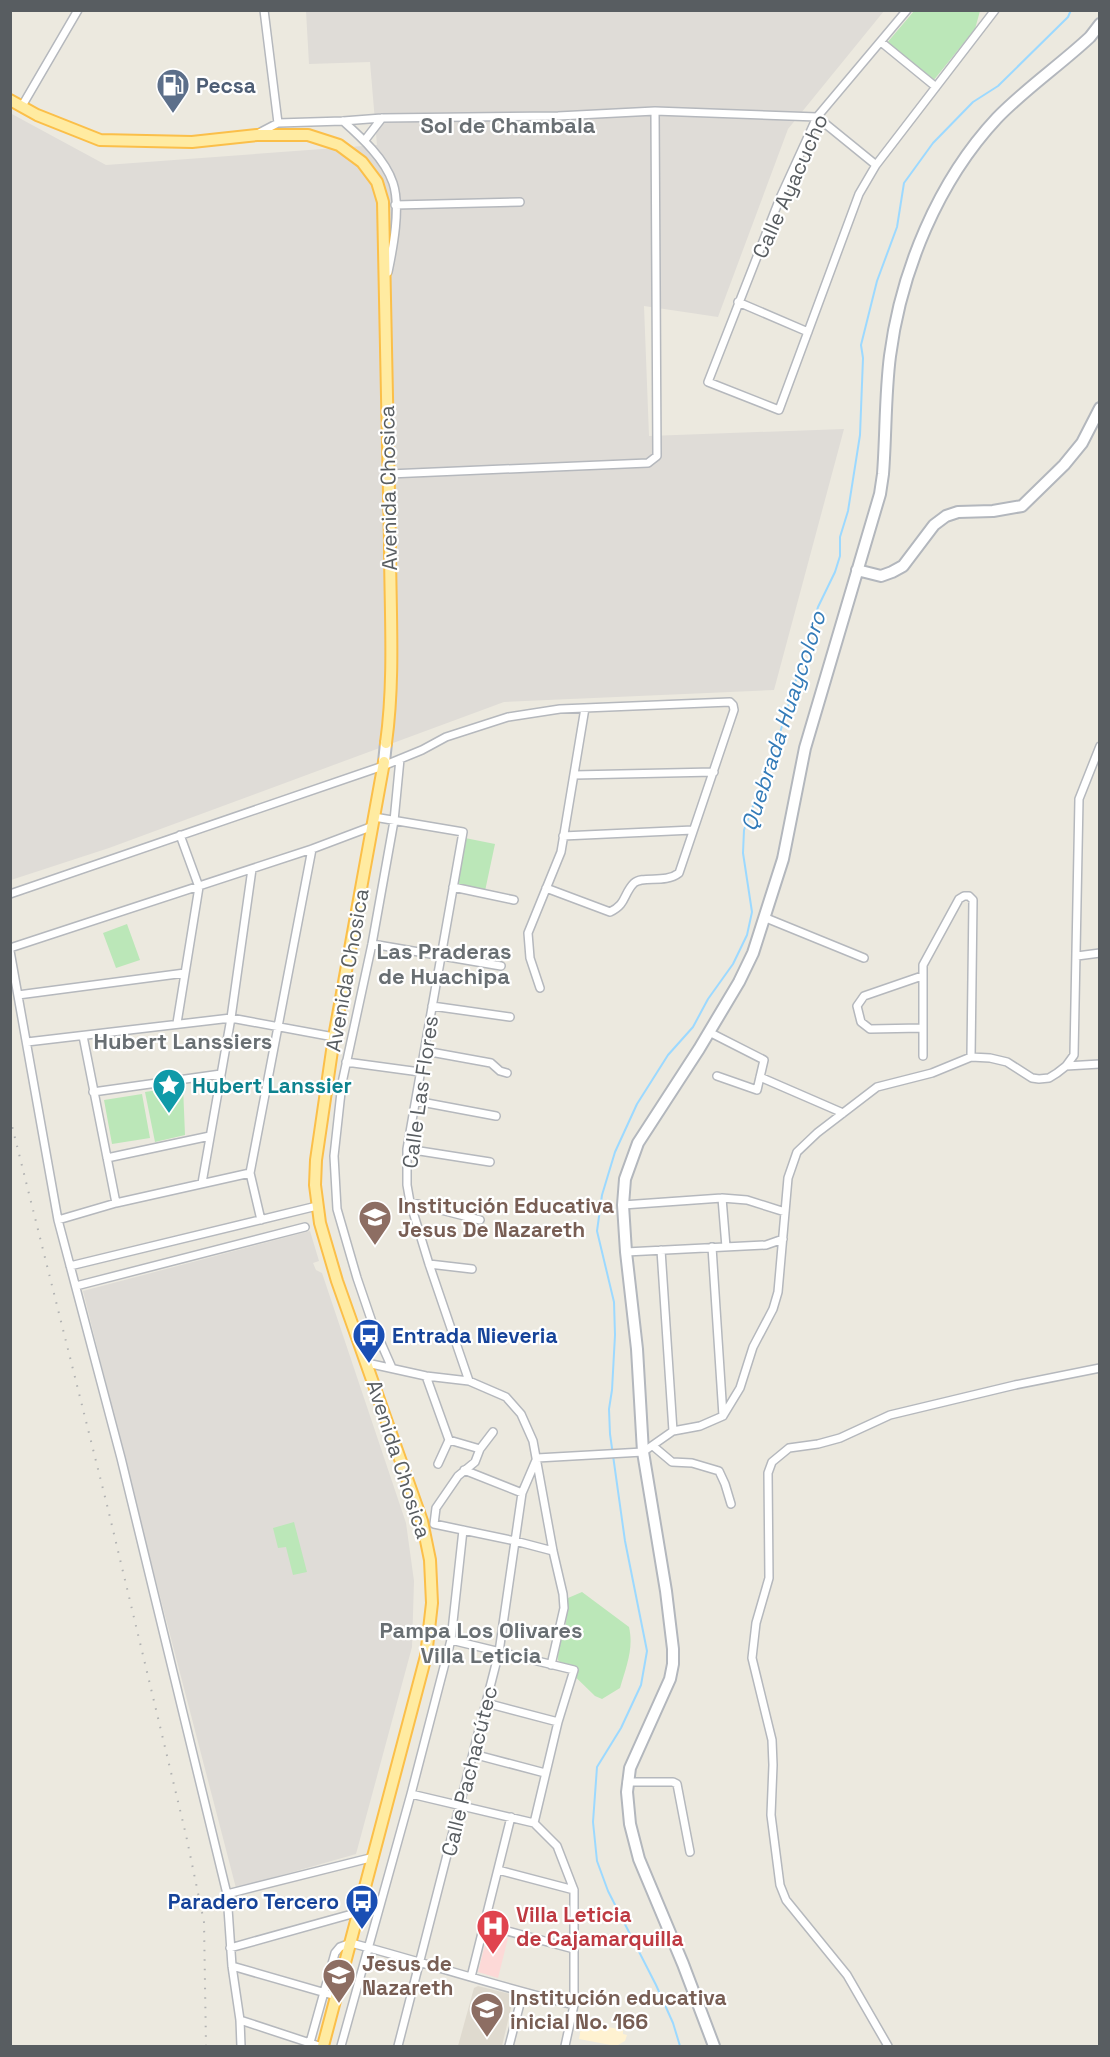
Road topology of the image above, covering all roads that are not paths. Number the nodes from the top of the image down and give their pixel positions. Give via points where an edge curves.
1 (78, 10) edge
2 (264, 10) edge
3 (907, 10) edge
4 (988, 10) edge
5 (995, 10) edge
6 (986, 22) junction
7 (1100, 24) edge
8 (881, 42) junction
9 (936, 87) junction
10 (10, 100) edge
11 (22, 106) junction
12 (655, 111) junction
13 (817, 117) junction
14 (382, 118) junction
15 (343, 121) junction
16 (278, 123) junction
17 (257, 135) junction
18 (364, 140) junction
19 (876, 165) junction
20 (520, 202) dead end
21 (395, 205) junction
22 (385, 286) junction
23 (738, 302) junction
24 (808, 332) junction
25 (1100, 408) edge
26 (388, 474) junction
27 (857, 570) junction
28 (585, 708) junction
29 (1100, 746) edge
30 (400, 759) junction
31 (384, 764) junction
32 (714, 772) junction
33 (574, 775) junction
34 (394, 821) junction
35 (373, 822) junction
36 (693, 830) junction
37 (180, 835) junction
38 (563, 836) junction
39 (312, 849) junction
40 (252, 869) junction
41 (199, 887) junction
42 (453, 887) junction
43 (546, 888) junction
44 (10, 894) edge
45 (514, 900) dead end
46 (766, 918) junction
47 (372, 944) junction
48 (10, 950) edge
49 (1100, 953) edge
50 (440, 956) junction
51 (1077, 956) junction
52 (864, 958) dead end
53 (501, 966) dead end
54 (185, 973) junction
55 (922, 976) junction
56 (540, 988) dead end
57 (18, 995) junction
58 (432, 1006) junction
59 (510, 1017) dead end
60 (231, 1018) junction
61 (177, 1023) junction
62 (279, 1026) junction
63 (922, 1028) junction
64 (708, 1032) junction
65 (83, 1036) junction
66 (334, 1037) junction
67 (27, 1042) junction
68 (425, 1051) junction
69 (922, 1056) dead end
70 (971, 1057) junction
71 (346, 1062) junction
72 (1100, 1064) edge
73 (1066, 1066) junction
74 (420, 1072) junction
75 (507, 1073) dead end
76 (221, 1074) junction
77 (717, 1076) dead end
78 (760, 1077) junction
79 (93, 1092) junction
80 (416, 1101) junction
81 (843, 1113) junction
82 (496, 1116) dead end
83 (210, 1136) junction
84 (408, 1149) junction
85 (106, 1158) junction
86 (490, 1162) dead end
87 (250, 1173) junction
88 (202, 1183) junction
89 (722, 1198) junction
90 (410, 1202) junction
91 (116, 1203) junction
92 (623, 1205) junction
93 (317, 1206) junction
94 (784, 1212) junction
95 (58, 1220) junction
96 (261, 1220) junction
97 (480, 1220) dead end
98 (305, 1227) dead end
99 (783, 1239) junction
100 (712, 1247) junction
101 (726, 1247) junction
102 (661, 1250) junction
103 (626, 1252) junction
104 (429, 1264) junction
105 (70, 1266) junction
106 (472, 1269) dead end
107 (76, 1286) junction
108 (367, 1363) junction
109 (392, 1368) junction
110 (1100, 1368) edge
111 (426, 1376) junction
112 (469, 1381) junction
113 (723, 1416) junction
114 (673, 1431) junction
115 (493, 1432) dead end
116 (449, 1440) junction
117 (653, 1446) junction
118 (480, 1449) junction
119 (643, 1452) junction
120 (537, 1458) junction
121 (438, 1464) dead end
122 (464, 1470) junction
123 (522, 1493) junction
124 (730, 1504) dead end
125 (463, 1530) junction
126 (515, 1540) junction
127 (553, 1551) junction
128 (451, 1640) junction
129 (499, 1652) junction
130 (551, 1665) junction
131 (486, 1703) junction
132 (558, 1722) junction
133 (473, 1754) junction
134 (545, 1773) junction
135 (627, 1782) junction
136 (411, 1794) junction
137 (460, 1806) junction
138 (511, 1818) junction
139 (534, 1823) junction
140 (690, 1852) dead end
141 (374, 1857) junction
142 (498, 1870) junction
143 (574, 1890) junction
144 (227, 1894) junction
145 (359, 1912) junction
146 (485, 1925) junction
147 (351, 1943) junction
148 (368, 1947) junction
149 (230, 1948) junction
150 (574, 1949) junction
151 (420, 1961) junction
152 (232, 1966) junction
153 (471, 1977) junction
154 (523, 1992) junction
155 (324, 1993) junction
156 (336, 1996) junction
157 (574, 2005) junction
158 (240, 2020) junction
159 (310, 2045) edge
160 (241, 2046) edge
161 (321, 2046) edge
162 (341, 2046) edge
163 (398, 2046) edge
164 (509, 2046) edge
165 (565, 2046) edge
166 (714, 2046) edge
167 (888, 2046) edge

1 - 11 street
2 - 16 street
3 - 8 street, Calle Ayacucho
4 - 6 street
5 - 6 street
6 - 9 street
7 - 27 main road via 998,117 955,171 936,208 898,306 890,357 880,494
8 - 9 street
8 - 13 street, Calle Ayacucho
9 - 19 street
10 - 11 main road, Avenida Chosica
11 - 17 main road, Avenida Chosica via 100,140 192,142
12 - 13 street
12 - 14 street
12 - 26 street via 657,456 648,464
13 - 19 street
13 - 23 street, Calle Ayacucho
14 - 15 street
14 - 18 street
15 - 16 street
15 - 18 street
16 - 17 street
17 - 22 main road, Avenida Chosica via 308,135 339,145 362,162 377,182 383,202
18 - 21 street via 386,169 393,184
19 - 24 street via 859,194
20 - 21 street
21 - 22 street via 395,239
22 - 26 main road, Avenida Chosica
23 - 24 street
23 - 24 street, Calle Ayacucho via 708,382 779,410
25 - 27 main road via 1082,443 1022,506 946,516 934,525 903,566 881,576
26 - 31 main road, Avenida Chosica via 391,631
27 - 46 main road via 805,748 783,859
28 - 30 street via 508,717 446,737
28 - 32 street via 730,702 734,710
28 - 33 street
29 - 51 street via 1079,799
30 - 31 street
30 - 34 street
31 - 35 main road, Avenida Chosica
31 - 37 street
32 - 33 street
32 - 36 street
33 - 38 street
34 - 35 street
34 - 42 street, Calle Las Flores via 463,832
34 - 47 street
35 - 39 street
35 - 66 main road, Avenida Chosica
36 - 38 street
36 - 43 street via 679,873 668,879 634,883 619,908 610,912
37 - 41 street
37 - 44 street
38 - 43 street via 561,852
39 - 40 street
39 - 62 street
40 - 41 street
40 - 60 street
41 - 48 street
41 - 54 street
42 - 45 street
42 - 50 street, Calle Las Flores
43 - 56 street via 528,933 530,958
46 - 52 street
46 - 64 main road via 739,982
47 - 50 street
47 - 71 street
48 - 57 street
49 - 51 street
50 - 53 street
50 - 58 street, Calle Las Flores
51 - 73 street via 1074,1055
54 - 57 street
54 - 61 street
55 - 63 street
55 - 63 street via 864,996 857,1006 861,1022 870,1029
55 - 70 street via 923,965 959,899 969,896 973,900
57 - 67 street
58 - 59 street
58 - 68 street, Calle Las Flores
60 - 61 street
60 - 62 street
60 - 76 street
61 - 65 street
62 - 66 street
62 - 87 street
63 - 69 street
64 - 78 street via 764,1060
64 - 92 main road via 638,1143 625,1179
65 - 67 street
65 - 79 street
66 - 93 main road, Avenida Chosica via 316,1160
67 - 95 street
68 - 74 street, Calle Las Flores
68 - 75 street via 491,1063
70 - 73 street via 1007,1062 1032,1078 1049,1078
70 - 81 street via 932,1073 877,1087
71 - 74 street
71 - 109 street via 334,1156 337,1209 373,1325
72 - 73 street
74 - 80 street, Calle Las Flores
76 - 79 street
76 - 83 street
77 - 78 street via 757,1090
78 - 81 street
79 - 85 street
80 - 82 street
80 - 84 street, Calle Las Flores
81 - 94 street via 797,1152 788,1178
83 - 85 street
83 - 88 street
84 - 86 street
84 - 90 street, Calle Las Flores
85 - 91 street
87 - 88 street
87 - 96 street
88 - 91 street
89 - 92 street
89 - 94 street via 747,1200
89 - 101 street
90 - 97 street
90 - 104 street, Calle Las Flores
91 - 95 street
92 - 103 main road
93 - 96 street
93 - 108 main road, Avenida Chosica via 337,1281
94 - 99 street
95 - 105 street
96 - 105 street
98 - 107 street
99 - 101 street via 766,1245
99 - 113 street via 773,1309 753,1347 740,1388
100 - 101 street
100 - 102 street
100 - 113 street
102 - 103 street
102 - 114 street
103 - 119 main road
104 - 106 street
104 - 112 street, Calle Las Flores
105 - 107 street
107 - 144 street
108 - 109 street
108 - 141 main road, Avenida Chosica via 422,1521 430,1560 432,1603 426,1656
109 - 111 street
110 - 167 street via 890,1415 840,1438 789,1448 772,1462 768,1473 769,1578 756,1623 752,1658 772,1740 771,1815 780,1885 786,1900 847,1976
111 - 112 street
111 - 116 street
112 - 120 street via 506,1396 521,1414
113 - 114 street
114 - 117 street
115 - 118 street
116 - 118 street
116 - 121 street
117 - 119 street
117 - 124 street via 672,1462 719,1471
118 - 122 street via 475,1462
119 - 120 street
119 - 135 main road via 666,1591 673,1664
120 - 123 street, Calle Pachacútec
120 - 127 street
122 - 123 street
122 - 125 street via 436,1508 434,1524
123 - 126 street, Calle Pachacútec
125 - 126 street
125 - 128 street
126 - 127 street
126 - 129 street, Calle Pachacútec
127 - 130 street via 564,1608
128 - 129 street
128 - 136 street
129 - 130 street
129 - 131 street, Calle Pachacútec
130 - 132 street via 574,1670
131 - 132 street
131 - 133 street, Calle Pachacútec
132 - 134 street
133 - 134 street
133 - 137 street, Calle Pachacútec
134 - 139 street
135 - 140 street via 677,1784
135 - 166 main road via 630,1824 639,1859
136 - 137 street
136 - 148 street
137 - 138 street
137 - 151 street, Calle Pachacútec
138 - 139 street
138 - 142 street
139 - 143 street via 557,1846
141 - 144 street
141 - 145 main road, Avenida Chosica
142 - 143 street
142 - 146 street
143 - 150 street
144 - 149 street
145 - 147 main road, Avenida Chosica
145 - 149 street
146 - 150 street
146 - 153 street
147 - 148 street
147 - 155 street via 334,1953
147 - 156 main road, Avenida Chosica
148 - 151 street
148 - 162 street
149 - 152 street
150 - 157 street
151 - 153 street
151 - 163 street, Calle Pachacútec
152 - 155 street
152 - 158 street
153 - 154 street
154 - 157 street
154 - 164 street
155 - 156 street
155 - 159 street
156 - 161 main road, Avenida Chosica
157 - 165 street
158 - 159 street
158 - 160 street
159 - 161 street

